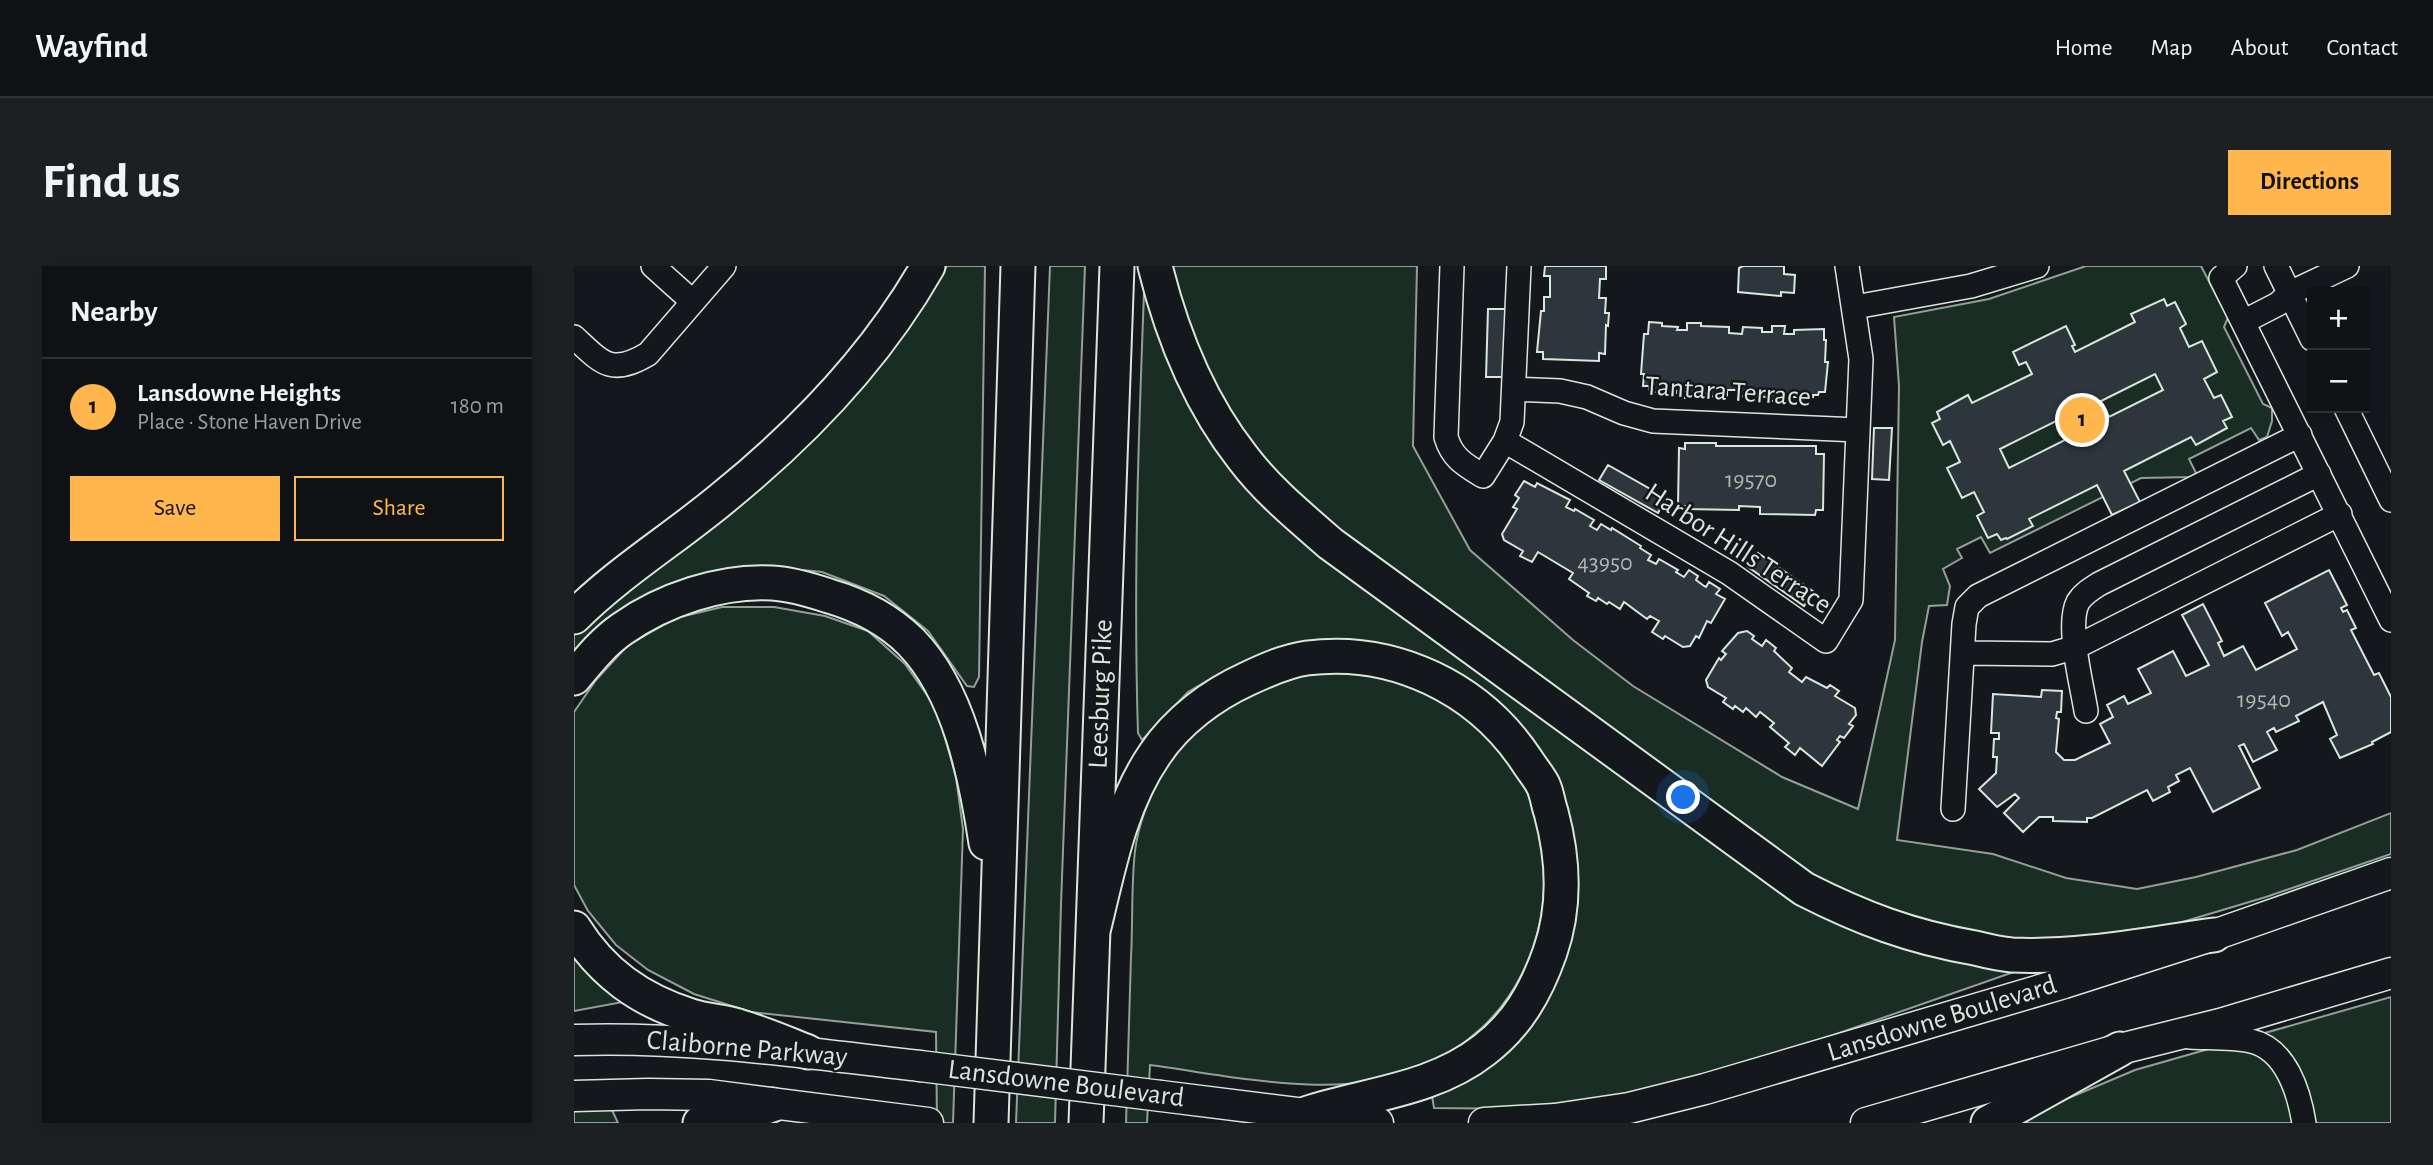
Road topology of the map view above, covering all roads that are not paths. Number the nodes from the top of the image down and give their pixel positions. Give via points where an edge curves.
1 (653, 266) edge
2 (724, 266) edge
3 (928, 266) edge
4 (1018, 266) edge
5 (1117, 266) edge
6 (1155, 266) edge
7 (1452, 266) edge
8 (1519, 266) edge
9 (1847, 266) edge
10 (2037, 266) edge
11 (2235, 266) edge
12 (2276, 266) edge
13 (2347, 266) edge
14 (2290, 293) junction
15 (693, 302) junction
16 (1855, 307) junction
17 (2243, 322) junction
18 (2307, 329) edge
19 (574, 337) edge
20 (1514, 389) junction
21 (2348, 413) edge
22 (1858, 430) junction
23 (2300, 435) junction
24 (1505, 441) junction
25 (2319, 474) junction
26 (2391, 500) edge
27 (2340, 514) junction
28 (2390, 616) edge
29 (574, 617) edge
30 (2076, 647) junction
31 (1963, 653) junction
32 (574, 678) edge
33 (2086, 711) dead end
34 (1953, 809) dead end
35 (2391, 873) edge
36 (574, 928) edge
37 (1093, 931) junction
38 (2214, 935) junction
39 (997, 940) junction
40 (2391, 973) edge
41 (2173, 1036) junction
42 (574, 1040) edge
43 (2120, 1049) junction
44 (808, 1052) junction
45 (920, 1066) joint
46 (574, 1096) edge
47 (772, 1105) junction
48 (1307, 1113) junction
49 (700, 1123) edge
50 (924, 1123) edge
51 (991, 1123) edge
52 (1086, 1123) edge
53 (1378, 1123) edge
54 (1484, 1123) edge
55 (1866, 1123) edge
56 (1988, 1123) edge
57 (2304, 1123) edge

1 - 15 street
2 - 15 street
3 - 29 highway via 827,404 723,498
4 - 39 highway
5 - 37 highway, Leesburg Pike
6 - 38 highway via 1174,331 1211,412 1243,459 1284,503 1342,553 1804,889 1902,932 2011,955 2087,952
7 - 24 street via 1446,437 1457,460 1483,476
8 - 20 street
9 - 16 street, Harbor Hills Terrace
10 - 16 street via 1970,286
11 - 17 street via 2221,278
12 - 14 street
13 - 14 street
14 - 17 street
14 - 18 street
15 - 19 street via 648,354 619,367 606,365
16 - 22 street, Harbor Hills Terrace via 1861,359
17 - 23 street
20 - 22 street, Tantara Terrace via 1587,397 1653,421
20 - 24 street via 1512,422
21 - 26 street
22 - 24 street, Harbor Hills Terrace via 1851,600 1826,641 1729,573
23 - 25 street
23 - 31 street via 1978,596 1968,607
25 - 27 street
25 - 30 street via 2086,593 2077,603
27 - 28 street
27 - 30 street
30 - 31 street via 2052,654
30 - 33 street
31 - 34 street
32 - 39 highway via 621,629 655,609 729,585 772,583 811,590 883,618 911,642 952,707 966,747 985,839
35 - 38 main road, Lansdowne Boulevard
36 - 44 highway via 615,978 659,1005
37 - 48 highway via 1134,790 1168,737 1227,688 1305,658 1351,656 1398,664 1442,681 1484,711 1516,743 1543,785 1558,835 1563,877 1558,929 1539,982 1512,1026 1450,1072 1407,1088
37 - 52 highway, Leesburg Pike
38 - 54 main road, Lansdowne Boulevard via 1705,1089 1629,1108
39 - 51 highway
40 - 41 main road
41 - 43 main road
41 - 57 street via 2252,1041 2271,1052 2290,1072
42 - 44 main road, Claiborne Parkway via 704,1042
43 - 55 main road
43 - 56 highway
44 - 45 main road, Claiborne Parkway
45 - 48 main road, Lansdowne Boulevard, bridge
46 - 47 main road, Claiborne Parkway via 709,1095
47 - 49 highway via 725,1121
47 - 50 main road, Claiborne Parkway
48 - 53 main road, Lansdowne Boulevard

